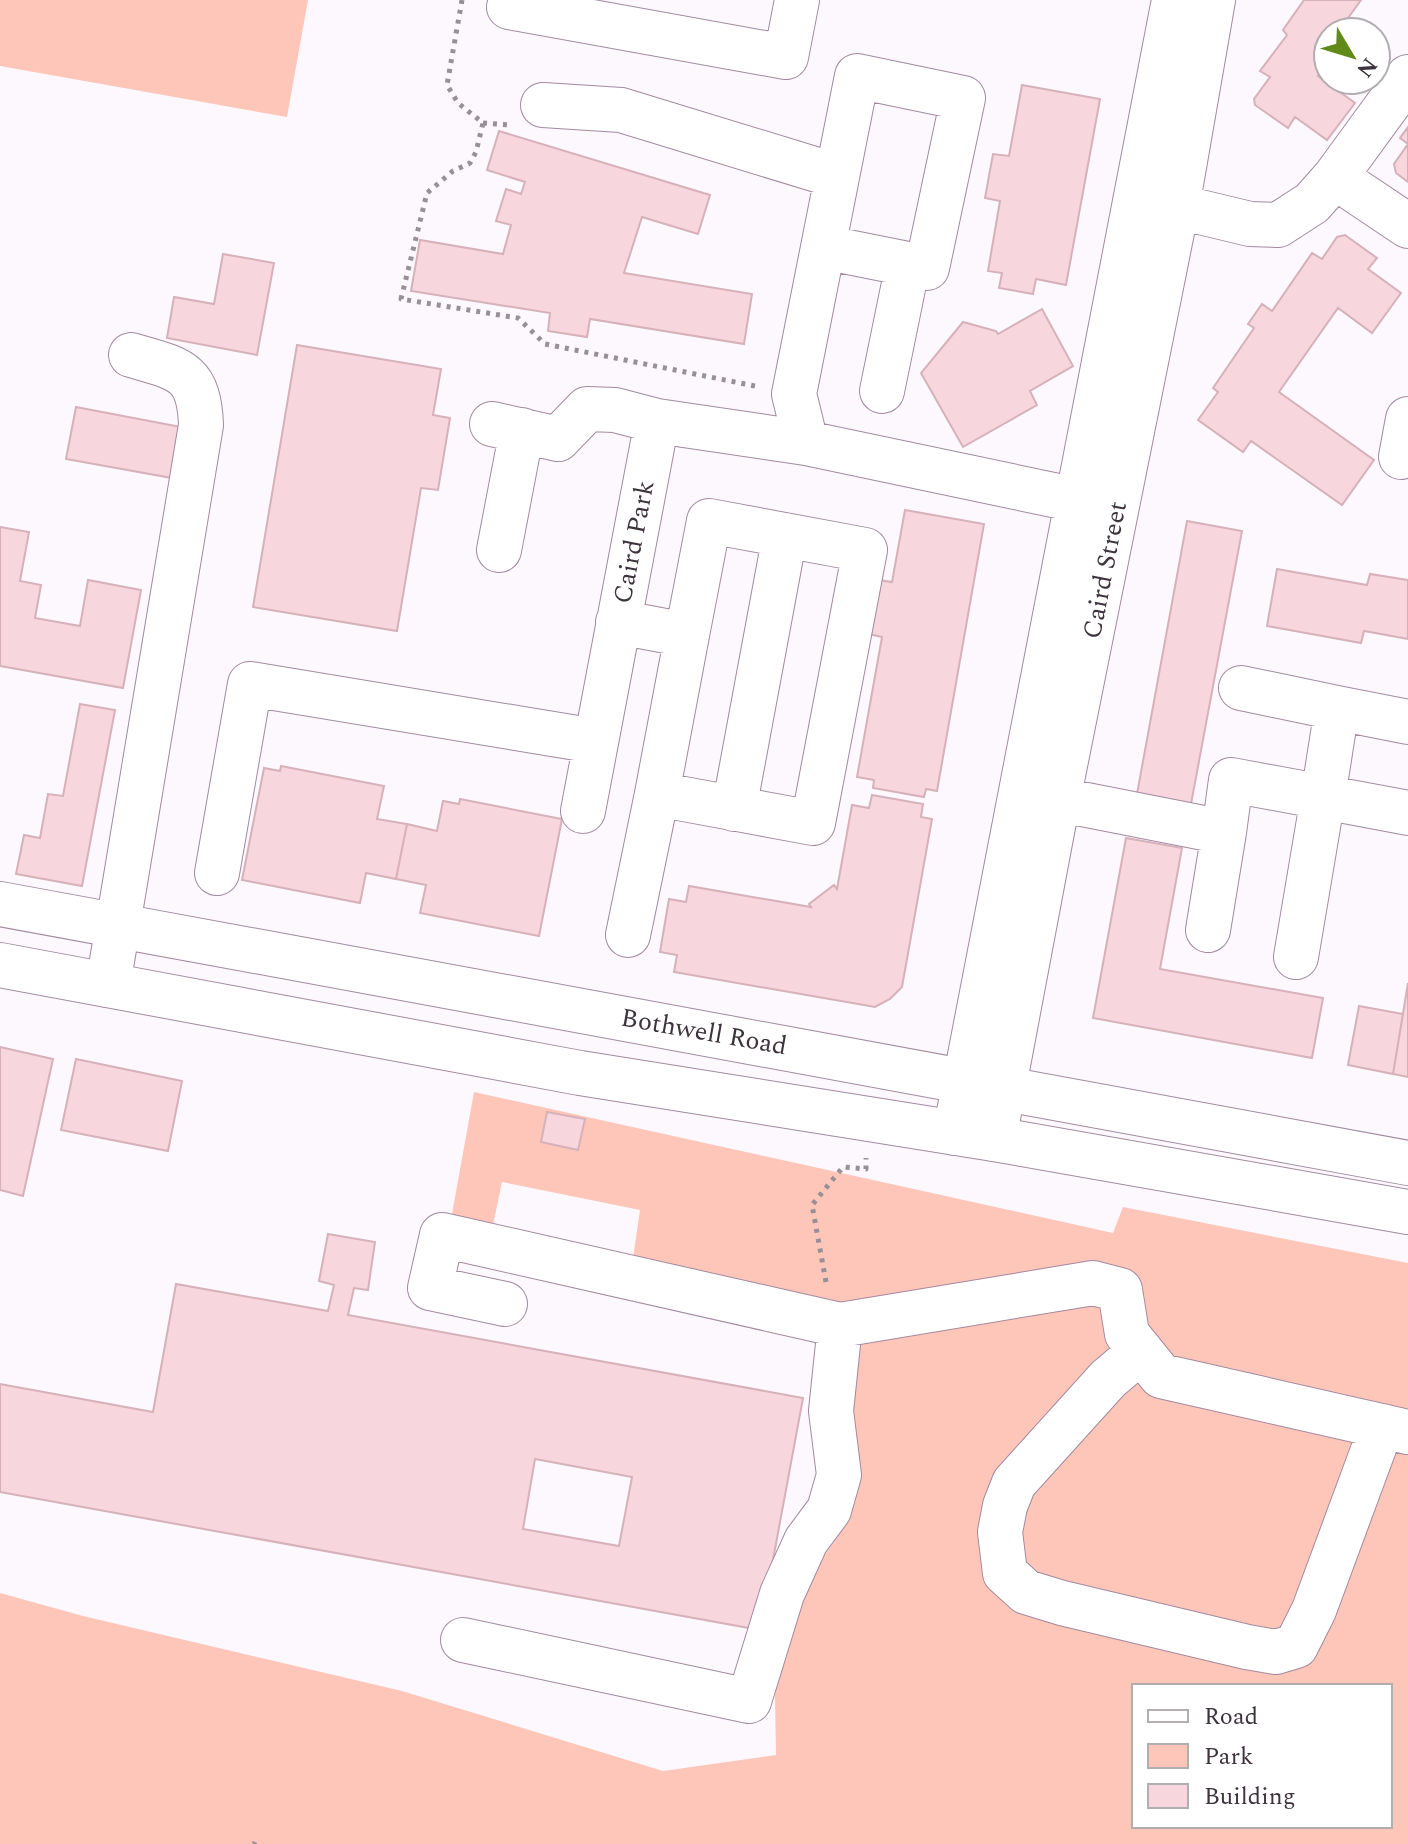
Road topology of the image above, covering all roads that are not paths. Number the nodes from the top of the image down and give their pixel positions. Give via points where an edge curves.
1 (797, 0) edge
2 (1174, 0) edge
3 (1213, 0) edge
4 (509, 7) dead end
5 (1408, 77) edge
6 (543, 105) dead end
7 (837, 176) junction
8 (1335, 177) junction
9 (1136, 196) junction
10 (1177, 207) junction
11 (1408, 226) edge
12 (823, 247) junction
13 (908, 264) junction
14 (131, 355) dead end
15 (882, 391) dead end
16 (657, 421) junction
17 (806, 443) junction
18 (1077, 500) junction
19 (785, 535) junction
20 (499, 550) dead end
21 (618, 622) junction
22 (687, 635) junction
23 (1241, 688) dead end
24 (1337, 708) junction
25 (1408, 722) edge
26 (595, 741) junction
27 (657, 794) junction
28 (1040, 796) junction
29 (1323, 797) junction
30 (734, 809) junction
31 (583, 811) dead end
32 (1408, 813) edge
33 (1224, 832) junction
34 (217, 873) dead end
35 (0, 904) edge
36 (119, 926) junction
37 (1208, 930) dead end
38 (628, 935) dead end
39 (1296, 957) dead end
40 (0, 965) edge
41 (108, 985) junction
42 (985, 1084) junction
43 (974, 1136) junction
44 (1408, 1163) edge
45 (1408, 1212) edge
46 (505, 1304) dead end
47 (837, 1324) junction
48 (1141, 1351) junction
49 (1395, 1429) edge
50 (463, 1640) dead end

1 - 4 street via 786,57
2 - 9 street, Caird Street
3 - 10 street, Caird Street
5 - 8 street
6 - 7 street via 621,110
7 - 12 street
7 - 13 street via 860,57 963,98 927,268
8 - 10 street via 1312,203 1278,225
8 - 11 street
9 - 10 street
9 - 18 street, Caird Street
10 - 28 street, Caird Street
12 - 13 street
12 - 17 street via 794,394
13 - 15 street
14 - 36 street via 171,367 192,381 200,400 201,425
16 - 17 street
16 - 20 street via 587,409 558,439 507,427
16 - 21 street, Caird Park
17 - 18 street
18 - 28 street, Caird Street
19 - 22 street via 709,521
19 - 30 street
19 - 30 street via 865,550 813,823
21 - 22 street
21 - 26 street, Caird Park
22 - 27 street
23 - 24 street
24 - 25 street
24 - 29 street
26 - 31 street, Caird Park
26 - 34 street via 250,684
27 - 30 street
27 - 38 street
28 - 33 street
28 - 42 street, Caird Street
29 - 32 street
29 - 33 street via 1231,780
29 - 39 street
33 - 37 street
35 - 36 street, Bothwell Road
36 - 41 street
36 - 42 street, Bothwell Road
40 - 41 street
41 - 43 street via 580,1073
42 - 43 street, Caird Street
42 - 44 street, Bothwell Road
43 - 45 street
46 - 47 street via 430,1288 442,1235
47 - 48 street via 1093,1283 1120,1290 1127,1334
47 - 50 street via 831,1411 839,1475 829,1510 806,1541 782,1594 749,1701
48 - 49 street via 1161,1376
48 - 49 street via 1108,1379 1014,1483 1000,1532 1005,1573 1026,1592 1247,1647 1276,1652 1296,1646

